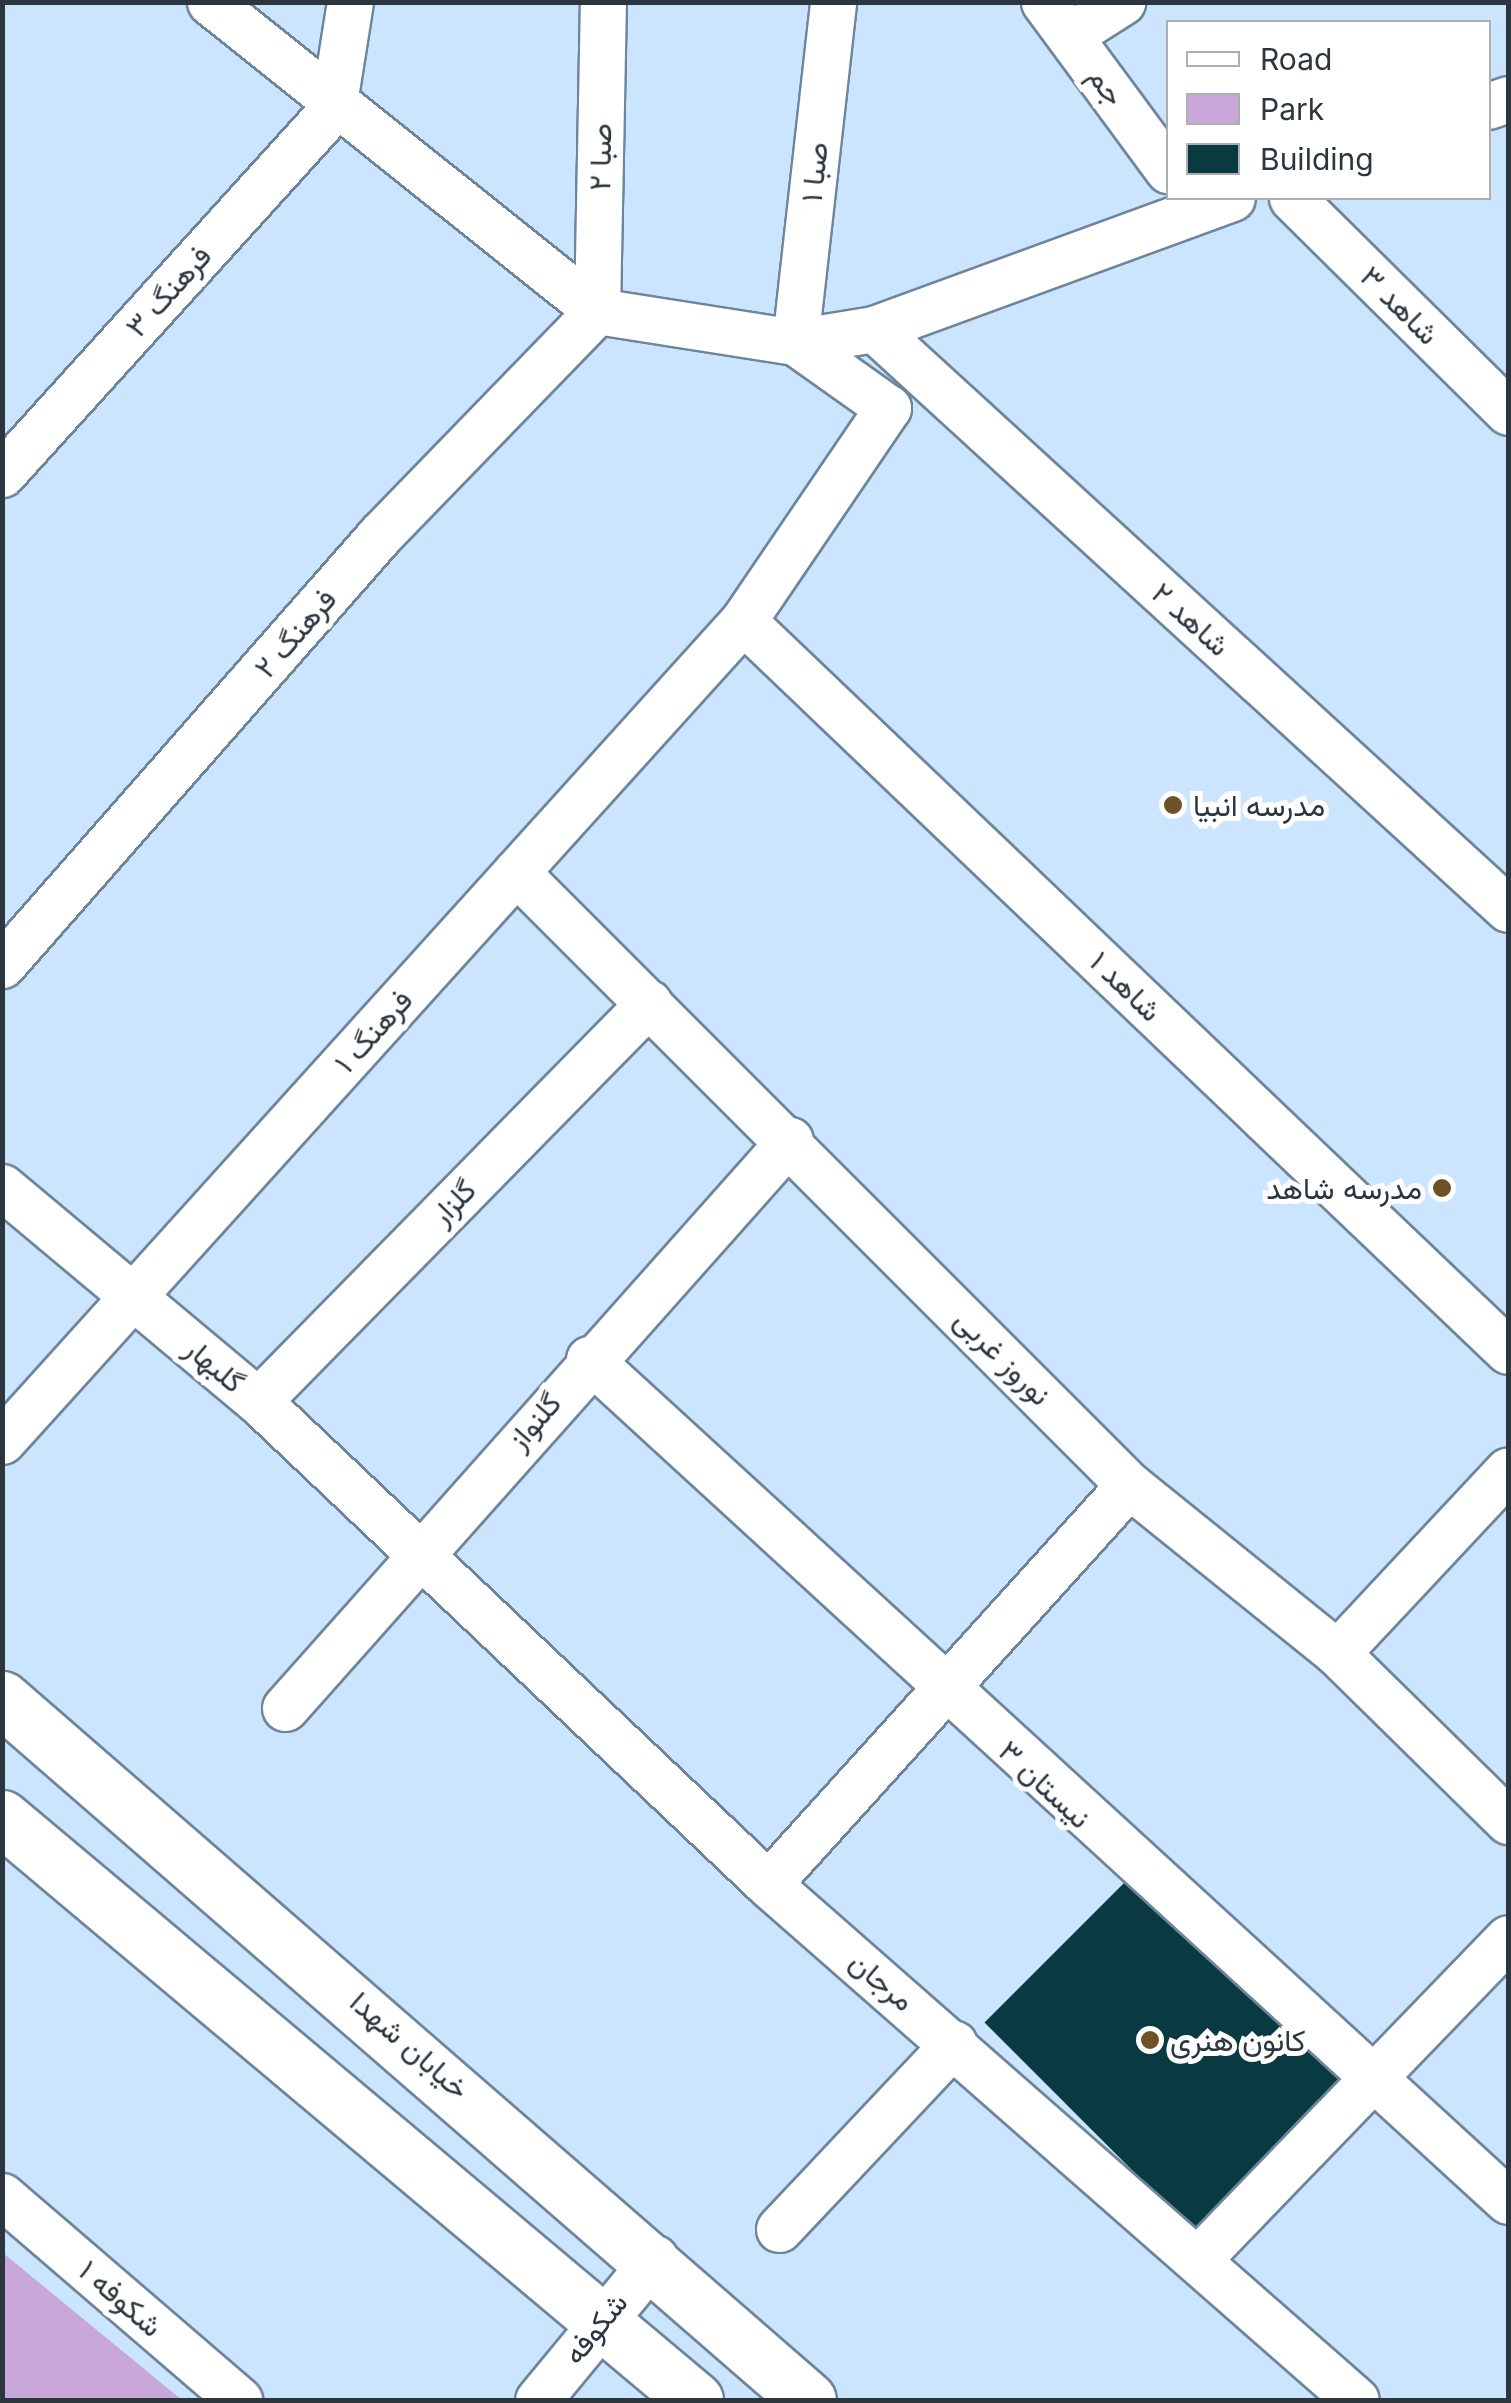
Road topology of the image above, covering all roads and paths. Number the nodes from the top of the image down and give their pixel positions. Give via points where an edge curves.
1 (210, 2) edge
2 (350, 2) edge
3 (603, 2) edge
4 (833, 2) edge
5 (1122, 2) edge
6 (1057, 19) edge
7 (333, 109) junction
8 (1166, 155) edge
9 (1180, 200) edge
10 (1294, 200) edge
11 (597, 311) junction
12 (874, 330) junction
13 (794, 342) junction
14 (1508, 412) edge
15 (2, 474) edge
16 (743, 620) junction
17 (516, 872) junction
18 (1508, 909) edge
19 (2, 964) edge
20 (648, 1003) junction
21 (790, 1140) junction
22 (2, 1187) edge
23 (133, 1298) junction
24 (1508, 1350) edge
25 (589, 1360) junction
26 (258, 1401) junction
27 (2, 1440) edge
28 (1508, 1470) edge
29 (1129, 1484) junction
30 (420, 1551) junction
31 (1337, 1653) junction
32 (938, 1686) junction
33 (2, 1699) edge
34 (285, 1708) dead end
35 (2, 1818) edge
36 (1508, 1821) edge
37 (768, 1884) junction
38 (1508, 1938) edge
39 (954, 2042) junction
40 (1369, 2082) junction
41 (2, 2196) edge
42 (1508, 2201) edge
43 (780, 2229) dead end
44 (655, 2258) junction
45 (1200, 2258) junction
46 (598, 2318) junction
47 (238, 2400) edge
48 (538, 2400) edge
49 (695, 2400) edge
50 (808, 2400) edge
51 (1356, 2400) edge

1 - 7 street
2 - 7 street
3 - 11 street, صبا ۲
4 - 13 street, صبا ۱
5 - 6 street
6 - 8 street, جم
7 - 11 street
7 - 15 street, فرهنگ ۳
9 - 12 street
10 - 14 street, شاهد ۳
11 - 13 street
11 - 19 street, فرهنگ ۲ via 380,536
12 - 13 street
12 - 18 street, شاهد ۲
13 - 16 street, فرهنگ ۱ via 888,408
16 - 17 street, فرهنگ ۱
16 - 24 street, شاهد ۱
17 - 20 street, نوروز غربی
17 - 23 street, فرهنگ ۱
20 - 21 street, نوروز غربی
20 - 26 street, گلزار
21 - 25 street, گلنواز
21 - 29 street, نوروز غربی
22 - 23 street, گلبهار
23 - 26 street, گلبهار
23 - 27 street, فرهنگ ۱
25 - 30 street, گلنواز
25 - 32 street, نیستان ۳
26 - 30 street, گلبهار
28 - 31 street
29 - 31 street, نوروز غربی
29 - 32 street
30 - 34 street, گلنواز
30 - 37 street, مرجان
31 - 36 street, نوروز غربی
32 - 37 street
32 - 40 street, نیستان ۳
33 - 44 main road, خیابان شهدا
35 - 46 main road
37 - 39 street, مرجان
38 - 40 street
39 - 43 street
39 - 45 street, مرجان
40 - 42 street, نیستان ۳
40 - 45 street
41 - 47 street, شکوفه ۱
44 - 46 street, شکوفه
44 - 50 main road, خیابان شهدا
45 - 51 street, مرجان
46 - 48 street, شکوفه
46 - 49 main road

